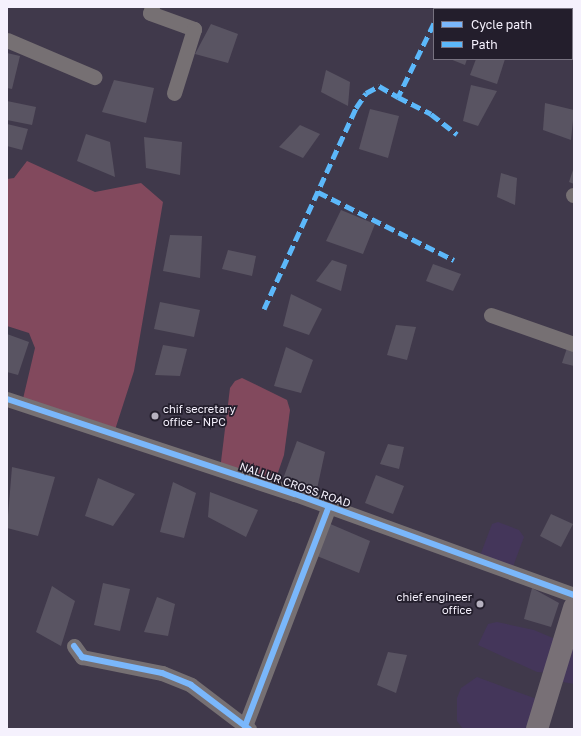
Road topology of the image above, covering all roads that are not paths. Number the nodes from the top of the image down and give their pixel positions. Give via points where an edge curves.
1 (152, 7) edge
2 (7, 40) edge
3 (94, 77) dead end
4 (174, 93) dead end
5 (491, 315) dead end
6 (574, 344) edge
7 (7, 399) edge
8 (328, 506) junction
9 (574, 595) edge
10 (574, 608) edge
11 (74, 646) dead end
12 (247, 728) edge
13 (537, 729) edge

1 - 4 street via 150,13 194,29
2 - 3 street
5 - 6 street
7 - 8 street, NALLUR CROSS ROAD
8 - 9 street, NALLUR CROSS ROAD
8 - 12 street
10 - 13 main road
11 - 12 street via 82,656 162,673 191,685

